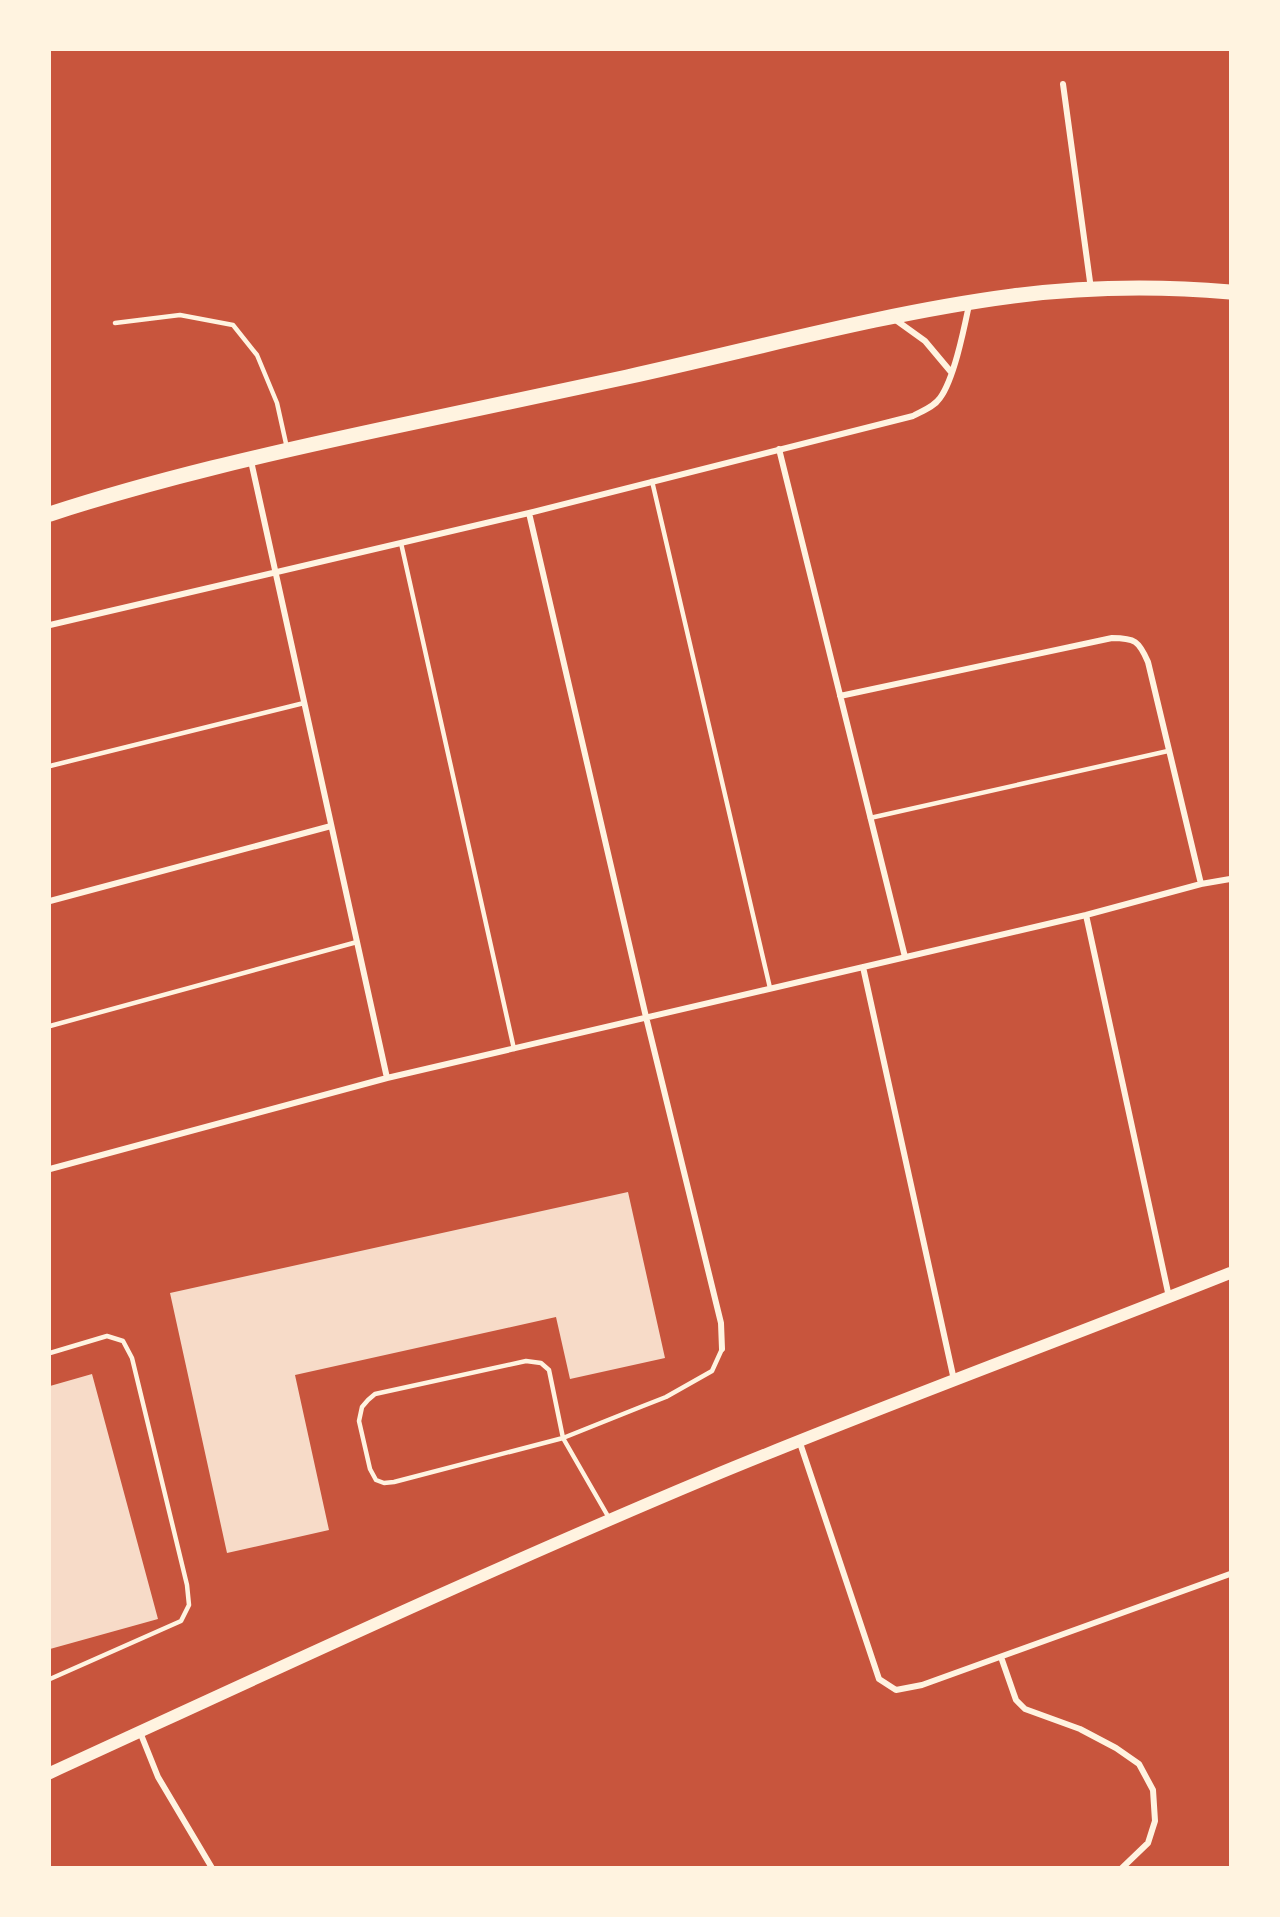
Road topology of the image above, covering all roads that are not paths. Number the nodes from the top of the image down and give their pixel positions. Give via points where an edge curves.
1 (1063, 84) dead end
2 (1091, 290) junction
3 (1230, 292) edge
4 (969, 303) junction
5 (891, 317) junction
6 (115, 323) dead end
7 (951, 372) junction
8 (780, 449) junction
9 (287, 450) junction
10 (250, 458) junction
11 (652, 481) junction
12 (530, 513) junction
13 (50, 514) edge
14 (401, 543) junction
15 (274, 571) junction
16 (50, 625) edge
17 (840, 696) junction
18 (304, 703) junction
19 (1168, 751) junction
20 (50, 766) edge
21 (870, 818) junction
22 (331, 826) junction
23 (1230, 879) edge
24 (1201, 884) junction
25 (50, 902) edge
26 (1086, 915) junction
27 (357, 942) junction
28 (905, 957) junction
29 (863, 967) junction
30 (770, 988) junction
31 (646, 1017) junction
32 (50, 1026) edge
33 (514, 1049) junction
34 (387, 1078) junction
35 (50, 1169) edge
36 (1230, 1273) edge
37 (1170, 1297) junction
38 (722, 1349) joint
39 (50, 1353) edge
40 (954, 1381) junction
41 (563, 1438) junction
42 (799, 1440) junction
43 (610, 1521) junction
44 (1230, 1574) edge
45 (1001, 1657) junction
46 (50, 1679) edge
47 (140, 1732) junction
48 (50, 1773) edge
49 (212, 1868) edge
50 (1122, 1868) edge

1 - 2 street
2 - 3 main road
2 - 4 main road
4 - 5 main road
4 - 7 street
5 - 7 street via 925,341
5 - 9 main road
6 - 9 lane via 180,315 233,325 257,355 277,404
7 - 8 street via 939,399 913,416
8 - 11 street
8 - 17 street
9 - 10 main road
10 - 13 main road
10 - 15 street
11 - 12 street
11 - 30 lane
12 - 14 street
12 - 31 street
14 - 15 street
14 - 33 lane
15 - 16 street
15 - 18 street
17 - 19 street via 1112,638 1130,638 1142,646 1148,662
17 - 21 street
18 - 20 lane
18 - 22 street
19 - 21 lane
19 - 24 street
21 - 28 street
22 - 25 street
22 - 27 street
23 - 24 street
24 - 26 street
26 - 28 street
26 - 37 street
27 - 32 lane
27 - 34 street
28 - 29 street
29 - 30 street
29 - 40 street
30 - 31 street
31 - 33 street
31 - 38 street via 721,1323
33 - 34 street
34 - 35 street
36 - 37 main road
37 - 40 main road
38 - 41 lane via 712,1371 688,1385
39 - 46 lane via 107,1336 123,1341 132,1358 189,1605 181,1621
40 - 42 main road
41 - 41 lane via 384,1483 376,1480 370,1469 359,1421 362,1407 375,1394 526,1361 541,1363 549,1370
41 - 43 lane
42 - 43 main road
42 - 45 street via 879,1679 896,1690 922,1685
43 - 47 main road
44 - 45 street
45 - 50 street via 1016,1700 1026,1709 1080,1729 1139,1764 1153,1790 1155,1821 1148,1842
47 - 48 main road
47 - 49 street via 159,1777

